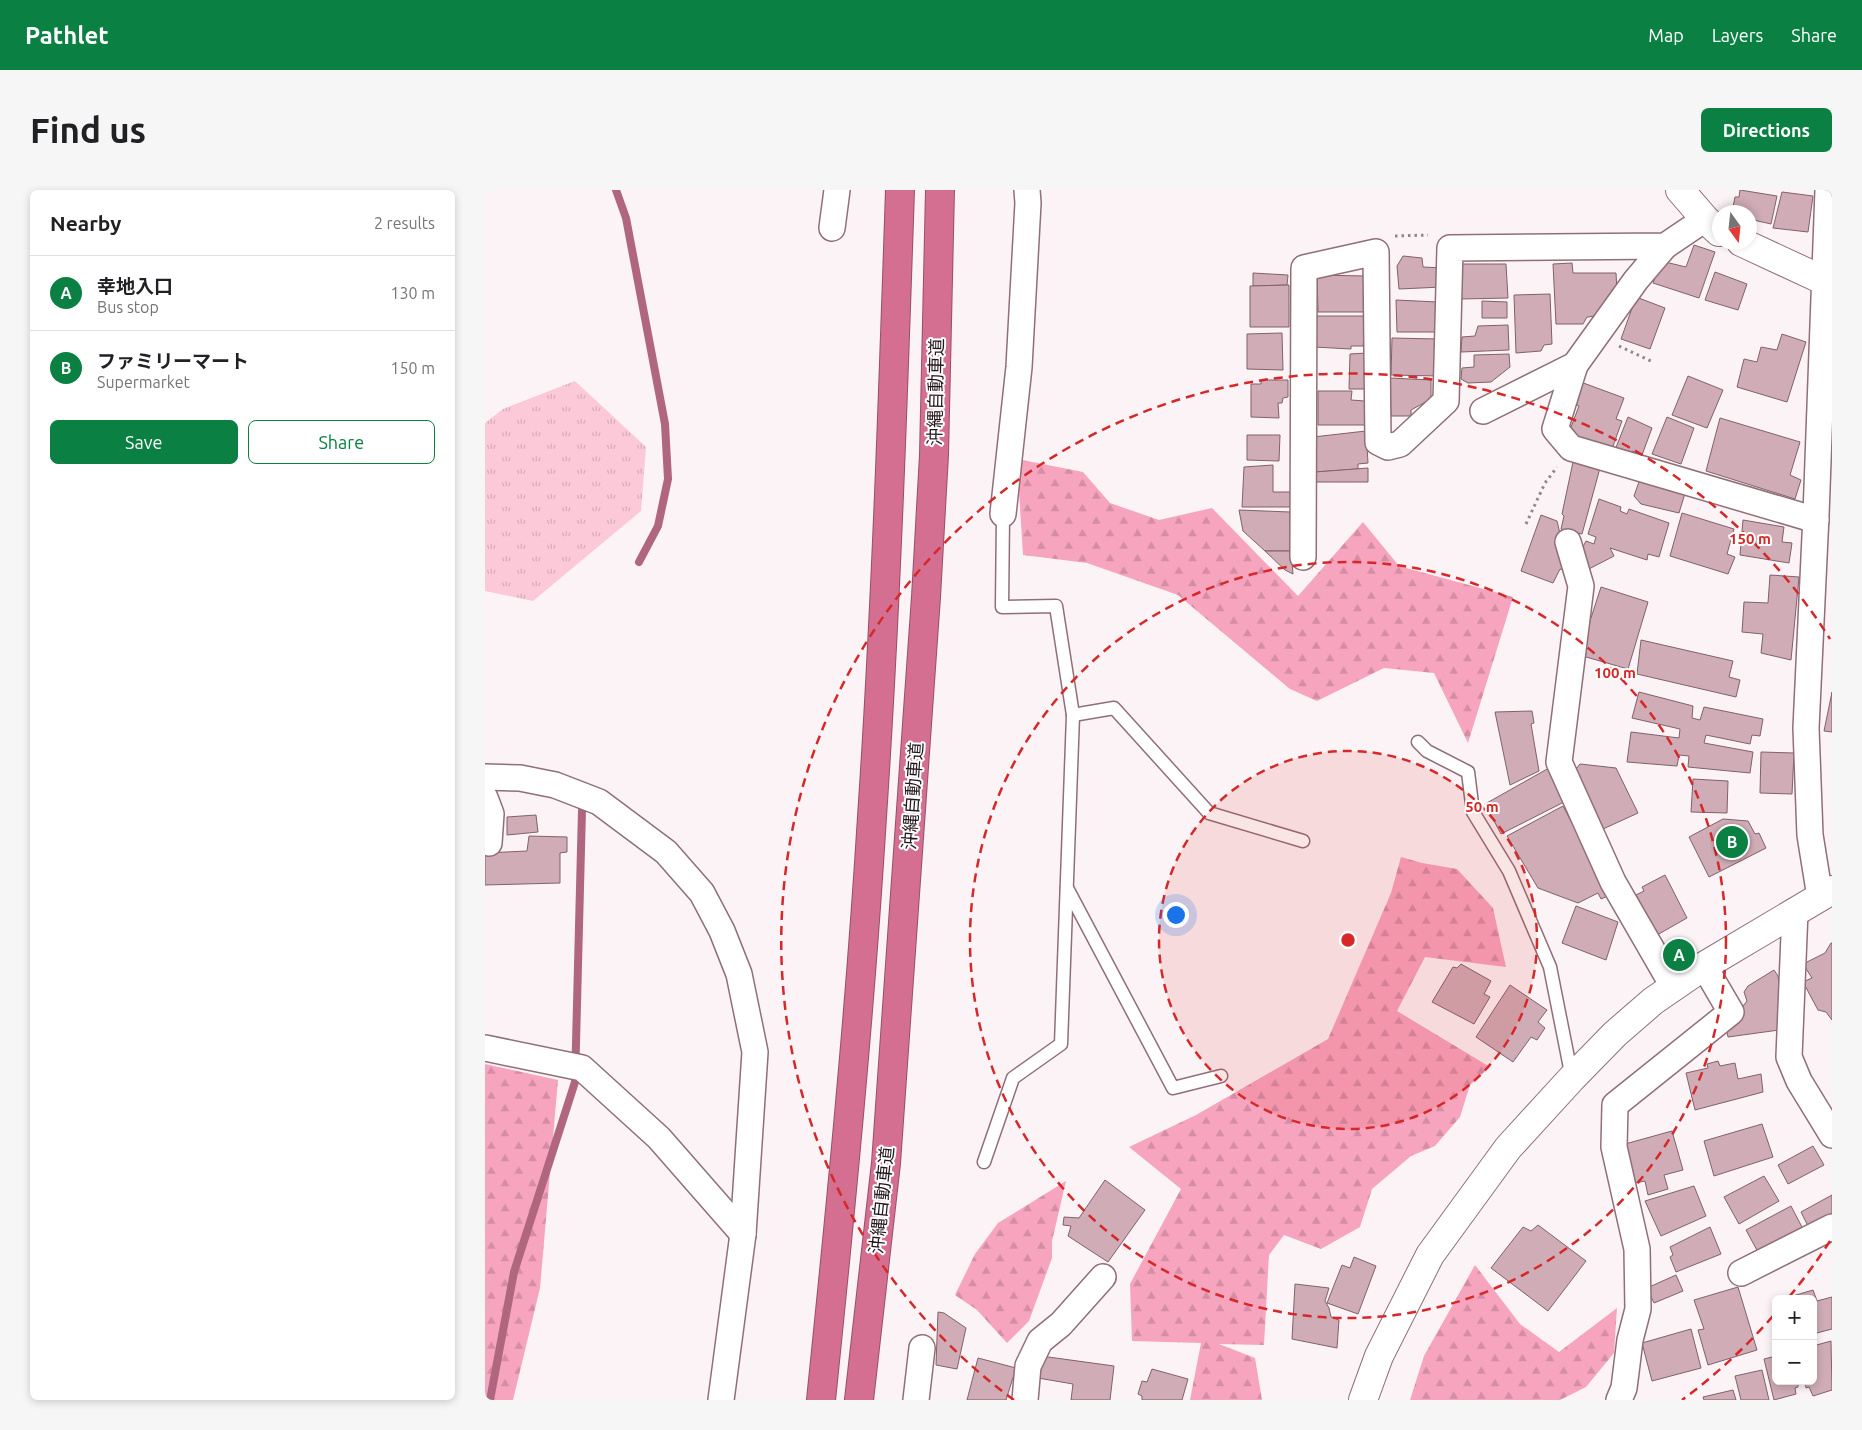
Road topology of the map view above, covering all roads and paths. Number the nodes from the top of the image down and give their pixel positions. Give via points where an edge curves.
1 (837, 190) edge
2 (900, 190) edge
3 (940, 190) edge
4 (1027, 190) edge
5 (1828, 190) edge
6 (1685, 193) edge
7 (1712, 226) edge
8 (832, 228) dead end
9 (1665, 246) junction
10 (1450, 248) junction
11 (1757, 249) edge
12 (1376, 252) junction
13 (1829, 282) edge
14 (1596, 336) junction
15 (1651, 361) dead end
16 (1575, 365) junction
17 (1483, 411) dead end
18 (1571, 448) junction
19 (1003, 514) joint
20 (1816, 520) junction
21 (1525, 524) dead end
22 (1568, 542) dead end
23 (1303, 557) dead end
24 (1073, 715) junction
25 (1418, 742) dead end
26 (485, 777) edge
27 (485, 798) edge
28 (1303, 842) dead end
29 (489, 843) dead end
30 (1067, 888) junction
31 (1826, 894) edge
32 (1795, 911) junction
33 (1704, 966) junction
34 (1673, 986) junction
35 (485, 1048) edge
36 (1221, 1076) dead end
37 (1572, 1078) junction
38 (1832, 1135) edge
39 (984, 1162) dead end
40 (1832, 1227) edge
41 (743, 1234) junction
42 (1741, 1273) dead end
43 (1103, 1277) dead end
44 (922, 1348) dead end
45 (721, 1400) edge
46 (821, 1400) edge
47 (859, 1400) edge
48 (916, 1400) edge
49 (1025, 1400) edge
50 (1363, 1400) edge
51 (1619, 1400) edge

1 - 8 street
2 - 46 highway via 885,594 872,819 844,1176
3 - 47 highway, 沖縄自動車道 via 934,455 926,597 886,1163
4 - 19 street via 1019,366
5 - 13 street
6 - 7 main road
7 - 9 street
9 - 10 street
9 - 14 street
10 - 12 path via 1427,234 1394,236
10 - 12 street via 1446,401 1400,444 1388,447 1378,442
11 - 13 main road
12 - 23 street via 1304,268
13 - 20 street
14 - 15 path
14 - 16 street
16 - 17 street
16 - 18 street via 1555,429
18 - 20 street
18 - 21 path via 1545,483
19 - 24 lane via 1002,607 1056,606
20 - 31 street via 1806,728 1810,834
22 - 34 street via 1581,586 1559,762 1613,882
24 - 28 lane via 1114,708 1209,813
24 - 30 lane
25 - 37 lane via 1427,751 1468,772 1473,812 1509,871 1550,966
26 - 41 street via 520,778 555,785 599,802 667,852 702,893 722,930 739,974 755,1052
27 - 29 street via 491,814
30 - 36 lane via 1173,1088
30 - 39 lane via 1061,1044 1013,1078
31 - 32 main road
32 - 33 main road
32 - 38 street via 1789,1057 1799,1081
33 - 34 main road
33 - 51 street via 1731,1012 1615,1105 1614,1147 1637,1249 1638,1299 1624,1388
34 - 37 main road via 1615,1034
35 - 41 street via 571,1066 659,1138
37 - 50 main road via 1508,1148 1430,1255 1379,1356
40 - 42 street
41 - 45 street
43 - 49 street via 1061,1324 1040,1341 1029,1366
44 - 48 street

